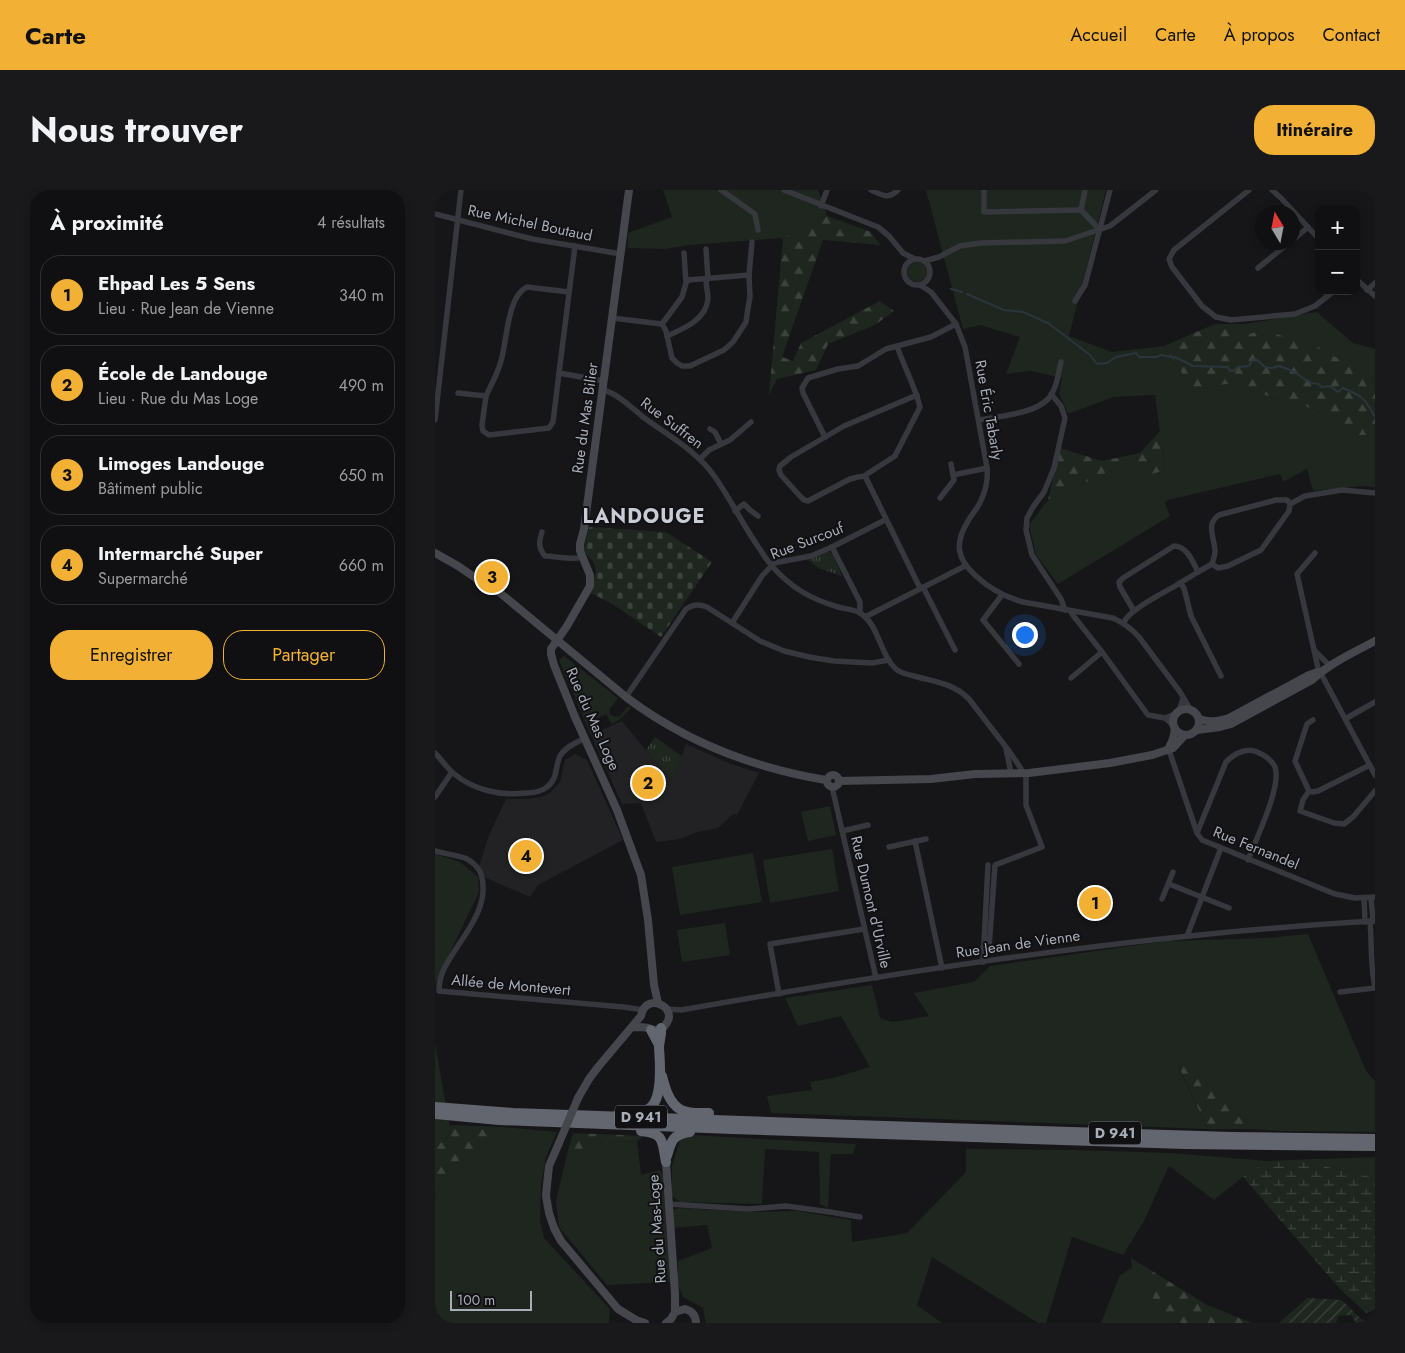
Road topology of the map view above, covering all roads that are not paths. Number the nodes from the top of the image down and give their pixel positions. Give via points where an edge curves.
1 (461, 190) edge
2 (629, 190) edge
3 (721, 190) edge
4 (784, 190) edge
5 (827, 190) edge
6 (871, 190) edge
7 (898, 190) edge
8 (983, 190) edge
9 (1085, 190) edge
10 (1110, 190) edge
11 (1156, 190) edge
12 (1249, 190) edge
13 (1272, 190) edge
14 (821, 206) junction
15 (1081, 210) junction
16 (435, 214) edge
17 (457, 220) junction
18 (1308, 227) junction
19 (757, 230) dead end
20 (1100, 230) junction
21 (1300, 234) edge
22 (1315, 235) edge
23 (752, 242) dead end
24 (575, 246) junction
25 (706, 249) dead end
26 (1279, 250) edge
27 (684, 253) dead end
28 (903, 253) junction
29 (621, 254) junction
30 (939, 257) junction
31 (915, 259) junction
32 (924, 261) junction
33 (904, 267) junction
34 (1258, 268) dead end
35 (749, 275) junction
36 (929, 276) junction
37 (707, 279) junction
38 (1375, 282) edge
39 (686, 283) junction
40 (1360, 283) edge
41 (920, 285) junction
42 (1367, 290) junction
43 (569, 292) junction
44 (931, 292) junction
45 (1329, 295) edge
46 (1375, 296) edge
47 (1075, 301) dead end
48 (612, 318) junction
49 (662, 324) junction
50 (956, 324) junction
51 (667, 336) junction
52 (897, 346) junction
53 (1061, 362) dead end
54 (559, 373) junction
55 (604, 381) junction
56 (603, 390) junction
57 (458, 393) dead end
58 (1051, 394) junction
59 (917, 395) junction
60 (486, 396) junction
61 (435, 420) edge
62 (979, 420) junction
63 (751, 422) dead end
64 (710, 429) dead end
65 (825, 438) junction
66 (721, 444) junction
67 (700, 459) junction
68 (951, 464) dead end
69 (987, 468) junction
70 (953, 475) junction
71 (865, 476) junction
72 (1375, 494) edge
73 (940, 498) dead end
74 (1290, 504) junction
75 (735, 511) junction
76 (758, 516) dead end
77 (885, 520) junction
78 (541, 532) dead end
79 (833, 547) junction
80 (435, 553) edge
81 (1315, 553) dead end
82 (582, 557) junction
83 (1212, 564) junction
84 (771, 566) junction
85 (965, 566) junction
86 (1198, 572) junction
87 (1180, 583) junction
88 (922, 588) junction
89 (1002, 595) junction
90 (1068, 610) junction
91 (1134, 611) junction
92 (860, 613) junction
93 (865, 617) junction
94 (1124, 622) junction
95 (732, 623) junction
96 (558, 640) junction
97 (1375, 641) edge
98 (955, 650) dead end
99 (1314, 650) junction
100 (1102, 652) junction
101 (889, 660) junction
102 (1019, 664) dead end
103 (1330, 666) junction
104 (1320, 672) junction
105 (1221, 676) dead end
106 (1071, 678) dead end
107 (627, 697) junction
108 (1183, 699) junction
109 (1375, 702) edge
110 (1190, 709) junction
111 (1177, 712) junction
112 (1165, 718) junction
113 (1345, 718) junction
114 (1199, 719) junction
115 (1313, 720) dead end
116 (1174, 727) junction
117 (1197, 730) junction
118 (1185, 735) junction
119 (585, 738) junction
120 (1006, 747) junction
121 (1168, 750) junction
122 (435, 753) edge
123 (1370, 765) junction
124 (452, 772) junction
125 (1011, 773) junction
126 (1024, 773) junction
127 (1375, 775) edge
128 (826, 780) junction
129 (839, 781) junction
130 (832, 787) junction
131 (1309, 791) junction
132 (1375, 791) edge
133 (435, 797) edge
134 (869, 825) dead end
135 (842, 831) junction
136 (1197, 833) junction
137 (926, 839) dead end
138 (915, 841) junction
139 (889, 847) dead end
140 (1221, 848) junction
141 (435, 852) edge
142 (1248, 860) junction
143 (988, 865) dead end
144 (1173, 872) dead end
145 (1169, 884) junction
146 (1202, 897) junction
147 (1370, 898) edge
148 (1163, 900) dead end
149 (1229, 908) dead end
150 (1371, 921) edge
151 (864, 929) junction
152 (1187, 936) junction
153 (983, 947) junction
154 (983, 962) junction
155 (942, 968) junction
156 (876, 978) junction
157 (654, 985) junction
158 (1375, 988) edge
159 (1340, 992) dead end
160 (779, 994) junction
161 (659, 1003) junction
162 (667, 1009) junction
163 (644, 1010) junction
164 (681, 1010) junction
165 (669, 1018) junction
166 (633, 1027) junction
167 (653, 1029) junction
168 (661, 1070) junction
169 (435, 1107) edge
170 (513, 1113) junction
171 (435, 1114) edge
172 (769, 1122) junction
173 (591, 1124) junction
174 (732, 1129) junction
175 (1375, 1139) edge
176 (1375, 1146) edge
177 (666, 1162) junction
178 (668, 1204) junction
179 (860, 1217) dead end
180 (675, 1294) junction
181 (685, 1309) junction
182 (671, 1319) edge
183 (645, 1323) edge
184 (696, 1323) edge

1 - 17 street
2 - 29 main road, Rue du Mas Bilier
3 - 19 street via 755,214
4 - 14 street
5 - 14 street
6 - 7 street via 887,196
8 - 15 street via 984,212
9 - 15 street
10 - 20 street
11 - 20 street via 1110,226
12 - 45 street via 1174,250 1169,260 1172,267 1202,306 1216,317 1231,320 1295,314 1315,306
13 - 18 street
14 - 28 street via 877,228 889,236
15 - 20 street
16 - 17 street, Rue Michel Boutaud
17 - 24 street, Rue Michel Boutaud
17 - 61 street
18 - 21 street
18 - 22 street
20 - 30 street via 1065,241 960,246
20 - 47 street via 1085,285
23 - 35 street
24 - 29 street, Rue Michel Boutaud
24 - 43 street
25 - 37 street
26 - 34 street
27 - 39 street
28 - 31 street
28 - 33 street
29 - 48 main road, Rue du Mas Bilier
30 - 32 street
30 - 36 street
31 - 32 street
31 - 33 street
32 - 36 street via 929,266
33 - 41 street via 907,281
35 - 37 street
35 - 51 street via 750,296 745,322 724,350 690,366 682,366 672,358
36 - 41 street
36 - 44 street, Rue Éric Tabarly
37 - 39 street
37 - 51 street via 708,300 703,313 690,326
38 - 42 street
39 - 49 street via 682,297
40 - 42 street
41 - 44 street, Rue Éric Tabarly
42 - 46 street
43 - 54 street
43 - 60 street via 522,289 507,323 501,361
44 - 50 street, Rue Éric Tabarly
48 - 49 street
48 - 55 main road, Rue du Mas Bilier
49 - 51 street
50 - 52 street via 931,337
50 - 62 street, Rue Éric Tabarly via 965,347
52 - 59 street
52 - 65 street via 858,366 812,377 804,383 803,394
53 - 58 street
54 - 55 street
54 - 60 street via 553,422 549,428 489,436 482,425
55 - 56 main road, Rue du Mas Bilier
56 - 67 street, Rue Suffren via 614,394
56 - 82 main road, Rue du Mas Bilier via 580,544
57 - 60 street
58 - 62 street via 1039,406 1029,410
58 - 90 street via 1061,406 1065,418 1053,468 1044,492 1027,518 1026,530 1032,555
59 - 65 street via 844,426
59 - 71 street via 919,411 898,452
62 - 69 street, Rue Éric Tabarly
63 - 66 street
64 - 66 street
65 - 71 street via 780,466 781,475 804,500 808,501 858,476
66 - 67 street
67 - 75 street, Rue Suffren
68 - 70 street
69 - 70 street
69 - 85 street, Rue Éric Tabarly via 982,499 959,543
70 - 73 street via 954,480
71 - 77 street
72 - 74 street via 1343,490 1305,496
74 - 83 street via 1289,511 1261,550 1228,566 1217,568
74 - 83 street via 1287,500 1276,500 1219,514 1211,524 1215,554
75 - 76 street via 744,504
75 - 84 street, Rue Suffren
77 - 79 street, Rue Surcouf
77 - 88 street
78 - 82 street via 539,542 545,556
79 - 84 street, Rue Surcouf
79 - 92 street via 860,602
80 - 96 main road via 499,592
81 - 99 street via 1297,574
82 - 96 main road, Rue du Mas Bilier via 590,575 590,586
83 - 86 street
84 - 92 street, Rue Suffren via 793,587 813,599
84 - 95 street, Rue Surcouf
85 - 88 street
85 - 89 street
86 - 87 street
86 - 91 street via 1185,549 1175,546 1167,550 1119,582
87 - 91 street
87 - 105 street via 1191,616
88 - 93 street
88 - 98 street
89 - 90 street
89 - 102 street via 983,620
90 - 94 street
90 - 100 street
91 - 94 street
92 - 93 street, Rue Suffren
93 - 101 street, Rue Suffren
94 - 108 street via 1139,636
95 - 101 street via 760,641 809,657 834,662
95 - 107 street via 700,604 686,609
96 - 107 main road
96 - 119 main road, Rue du Mas Loge via 551,654
97 - 103 main road
99 - 103 street
99 - 104 street
100 - 106 street
100 - 112 street via 1148,715
101 - 120 street, Rue Suffren via 905,674 951,686 961,692
103 - 104 main road
104 - 113 street
104 - 114 main road via 1229,718 1219,721
104 - 117 main road via 1312,680 1231,724
107 - 128 main road via 642,709 714,748 758,764
108 - 110 street
108 - 111 street
109 - 113 street
110 - 111 main road
110 - 114 main road
111 - 112 street
111 - 116 main road
112 - 116 street
113 - 123 street
114 - 117 main road
115 - 131 street via 1307,724 1295,761
116 - 118 main road
116 - 121 main road
117 - 118 main road
118 - 121 main road
119 - 124 street via 563,752 553,782 542,791 499,794 477,787
119 - 157 main road, Rue du Mas Loge via 641,875
120 - 125 street, Rue Suffren
120 - 126 street, Rue Suffren
121 - 126 main road via 1110,763
121 - 136 street, Rue Fernandel
122 - 124 street
123 - 127 street
123 - 131 street via 1319,791
124 - 133 street
125 - 126 main road
125 - 129 main road
126 - 153 street via 1026,805 1042,847 995,865 989,948
128 - 129 main road via 832,774
128 - 130 main road
129 - 130 main road
130 - 135 street, Rue Dumont d'Urville
131 - 132 street via 1300,811 1344,824
134 - 135 street, Rue Dumont d'Urville
135 - 151 street, Rue Dumont d'Urville
136 - 140 street, Rue Fernandel via 1202,840
136 - 142 street via 1226,762 1245,750 1255,750 1275,766 1276,778 1274,792
137 - 138 street
138 - 139 street
138 - 155 street
140 - 142 street, Rue Fernandel
140 - 146 street
141 - 163 street, Allée de Montevert via 467,859 479,869 484,890 472,923 445,967 439,992
142 - 147 street, Rue Fernandel via 1335,894
143 - 153 street
144 - 145 street
145 - 146 street
145 - 148 street
146 - 149 street
146 - 152 street
147 - 150 street, Rue Fernandel
150 - 152 street, Rue Jean de Vienne
150 - 158 street, Rue Fernandel
151 - 156 street, Rue Dumont d'Urville
151 - 160 street via 770,944
152 - 154 street, Rue Jean de Vienne
153 - 154 street
154 - 155 street, Rue Jean de Vienne
155 - 156 street, Rue Jean de Vienne
156 - 160 street, Rue Jean de Vienne
157 - 161 main road, Rue du Mas Loge
157 - 163 main road, Rue du Mas Loge
158 - 159 street
160 - 164 street, Rue Jean de Vienne
161 - 162 main road
161 - 163 main road
162 - 164 street, Rue Jean de Vienne
162 - 165 main road
163 - 166 main road
163 - 167 main road via 643,1023
164 - 165 street
165 - 167 main road via 666,1025
166 - 167 main road
166 - 183 main road, bridge via 597,1067 578,1098 549,1166 546,1196 549,1213 561,1241 618,1309
167 - 168 highway via 659,1045
168 - 170 highway via 655,1104 647,1110
168 - 172 highway via 669,1098 681,1110 758,1117
169 - 170 highway, D 941
170 - 172 highway, D 941
171 - 173 highway, D 941
172 - 175 highway, D 941
173 - 174 highway, D 941
173 - 177 highway via 654,1133 662,1142
174 - 176 highway, D 941 via 1185,1144
174 - 177 highway via 680,1133 670,1144
177 - 178 main road, Rue du Mas-Loge
178 - 179 street via 749,1209 786,1206
178 - 180 main road, Rue du Mas-Loge
180 - 181 main road, Rue du Mas-Loge
180 - 182 main road, Rue du Mas-Loge
181 - 182 main road
181 - 184 main road, Rue du Mas-Loge via 693,1313

